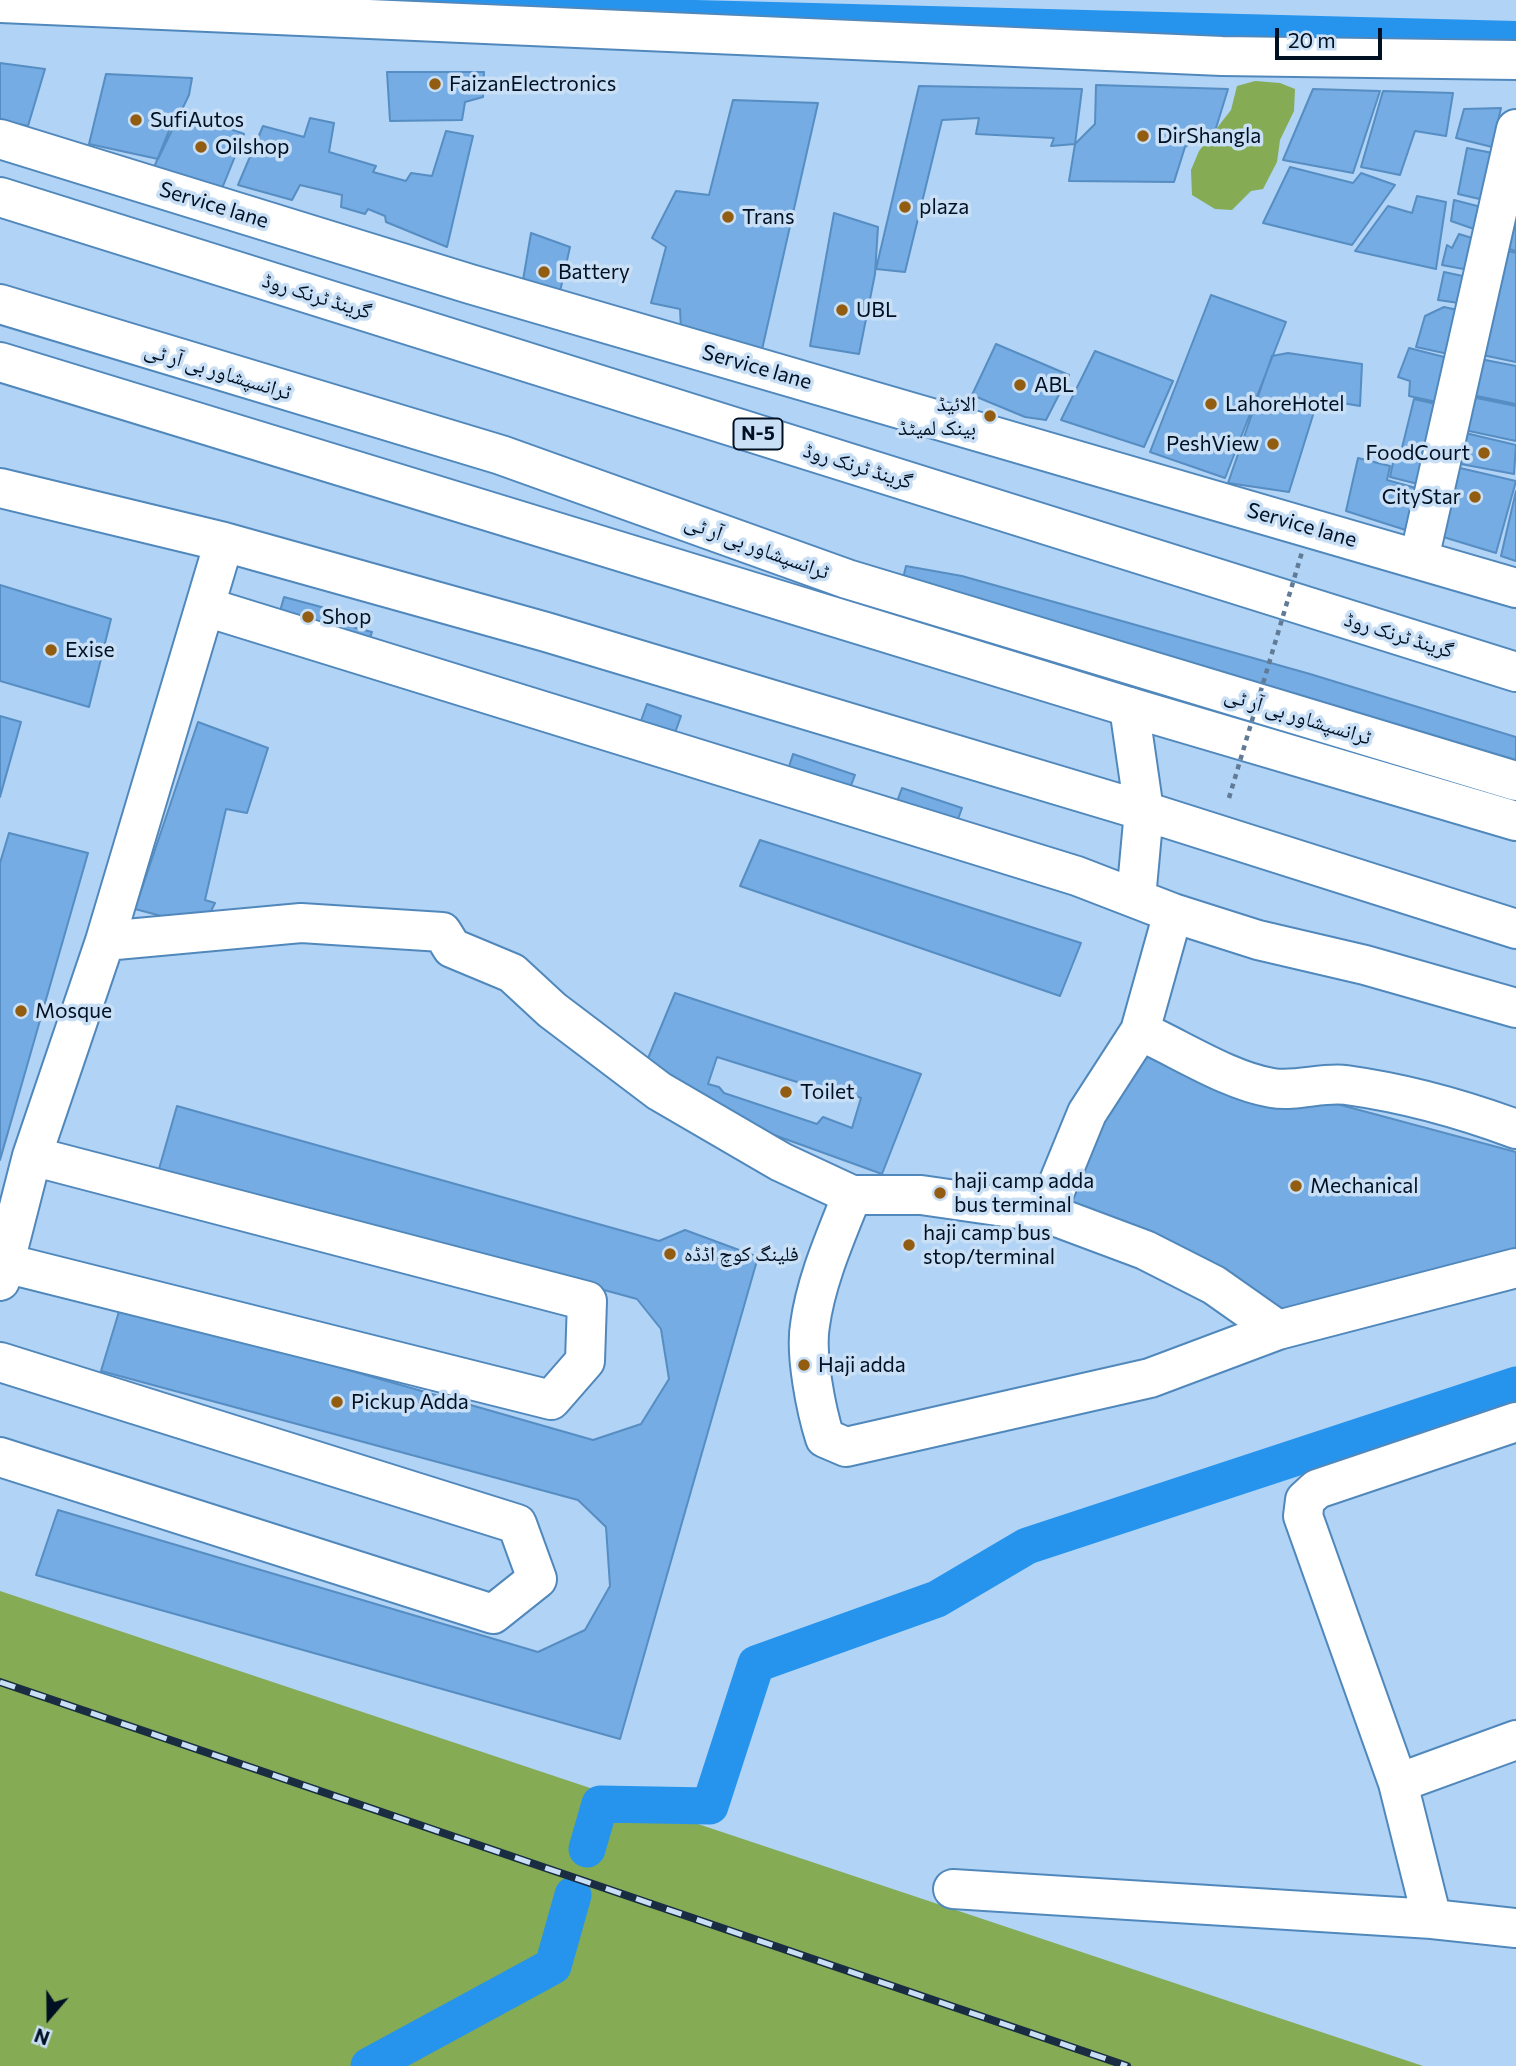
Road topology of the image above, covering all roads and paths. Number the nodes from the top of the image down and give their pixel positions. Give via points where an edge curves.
1 (0, 4) edge
2 (1516, 60) edge
3 (1516, 129) edge
4 (0, 139) edge
5 (0, 197) edge
6 (0, 304) edge
7 (0, 362) edge
8 (0, 488) edge
9 (224, 542) junction
10 (1302, 552) dead end
11 (1419, 559) junction
12 (1516, 588) edge
13 (206, 607) junction
14 (1516, 672) edge
15 (1129, 707) junction
16 (1516, 781) edge
17 (1229, 798) dead end
18 (1144, 811) junction
19 (1516, 821) edge
20 (1136, 898) junction
21 (1173, 913) junction
22 (1516, 929) edge
23 (104, 941) junction
24 (1516, 1008) edge
25 (1140, 1031) junction
26 (1516, 1129) edge
27 (32, 1156) junction
28 (852, 1195) junction
29 (1046, 1213) junction
30 (1516, 1268) edge
31 (3, 1272) edge
32 (1278, 1330) junction
33 (0, 1362) edge
34 (1516, 1422) edge
35 (0, 1457) edge
36 (1516, 1740) edge
37 (1398, 1783) junction
38 (953, 1889) dead end
39 (1432, 1919) junction
40 (1516, 1928) edge

1 - 2 main road via 1222,56
3 - 11 main road
4 - 11 main road, Service lane via 470,284
5 - 14 main road, گرینڈ ٹرنک روڈ / N-5
6 - 16 main road, ٹرانسپشاور بی آر ٹی via 501,455 847,579
7 - 15 main road
8 - 9 main road
9 - 13 main road
9 - 18 main road via 559,636
10 - 17 path, bridge
11 - 12 main road, Service lane
13 - 20 main road
13 - 23 main road
15 - 18 main road
15 - 19 main road
18 - 20 main road
18 - 22 main road
20 - 21 main road
21 - 24 main road
21 - 25 main road
23 - 27 main road
23 - 28 main road via 301,923 442,932 452,948 512,973 552,1010 659,1091 781,1162
25 - 26 main road via 1217,1069 1270,1088 1343,1085 1464,1110
25 - 29 main road via 1087,1113
27 - 31 main road
27 - 31 main road via 587,1301 585,1361 551,1400
28 - 29 main road via 921,1195
28 - 32 main road via 827,1258 809,1326 816,1410 825,1438 846,1447 1150,1378
29 - 32 main road via 1156,1256 1214,1285
30 - 32 main road
33 - 35 main road via 517,1524 537,1579 493,1614
34 - 37 main road via 1317,1489 1305,1500 1303,1516
36 - 37 main road
37 - 39 main road
38 - 39 main road
39 - 40 main road

